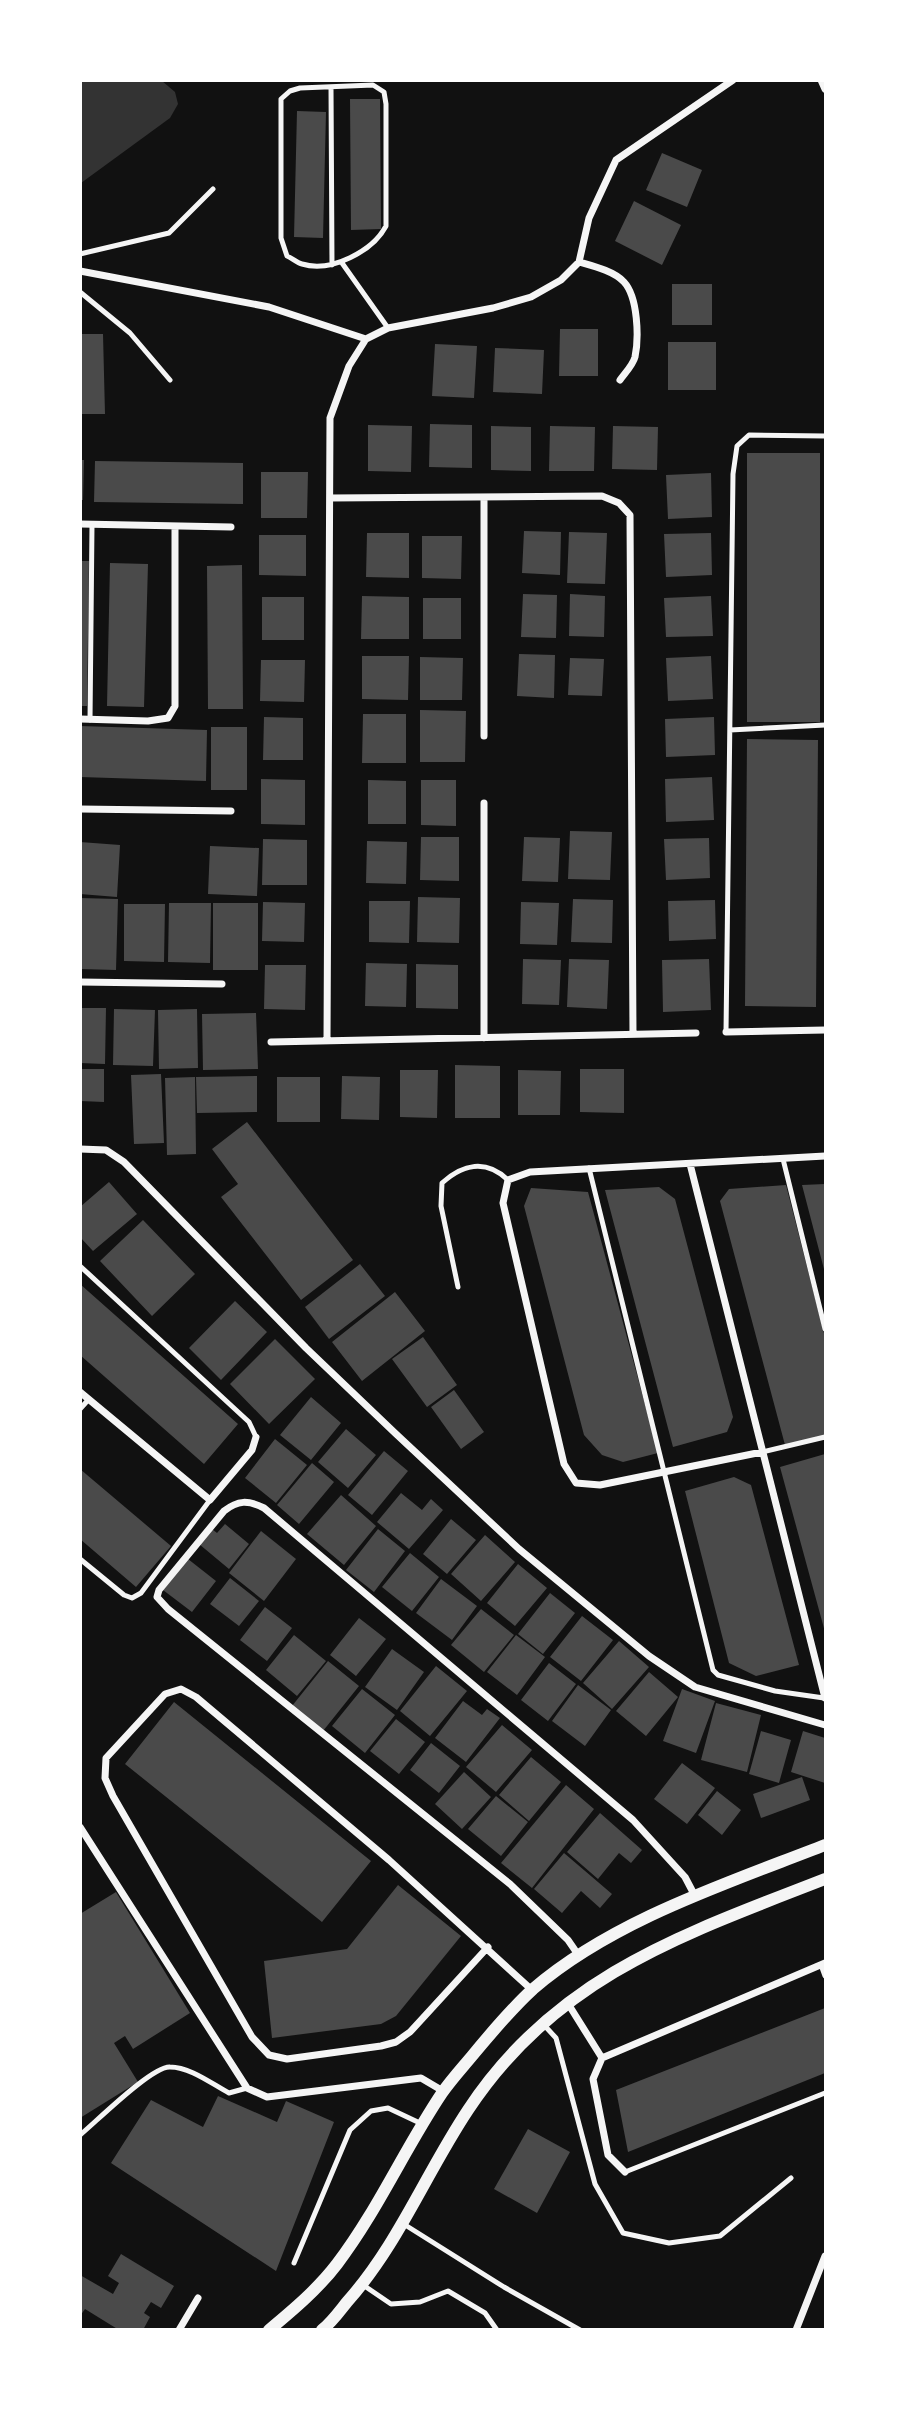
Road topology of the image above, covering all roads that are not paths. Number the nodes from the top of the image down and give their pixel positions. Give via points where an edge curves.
1 (733, 80) edge
2 (821, 80) edge
3 (331, 87) junction
4 (825, 89) edge
5 (213, 189) dead end
6 (80, 254) edge
7 (579, 262) junction
8 (342, 263) junction
9 (332, 265) junction
10 (80, 271) edge
11 (80, 292) edge
12 (388, 328) junction
13 (366, 339) junction
14 (170, 380) dead end
15 (620, 380) dead end
16 (825, 436) edge
17 (485, 497) junction
18 (330, 498) junction
19 (80, 524) edge
20 (92, 524) junction
21 (175, 526) junction
22 (231, 527) dead end
23 (80, 719) edge
24 (90, 720) junction
25 (825, 725) edge
26 (730, 730) junction
27 (484, 736) dead end
28 (484, 803) dead end
29 (80, 809) edge
30 (231, 811) dead end
31 (80, 982) edge
32 (222, 984) dead end
33 (825, 1030) edge
34 (726, 1032) joint
35 (696, 1033) dead end
36 (633, 1034) junction
37 (484, 1038) junction
38 (327, 1041) junction
39 (271, 1042) dead end
40 (80, 1149) edge
41 (825, 1156) edge
42 (783, 1159) junction
43 (690, 1164) junction
44 (589, 1168) junction
45 (508, 1180) junction
46 (80, 1266) edge
47 (458, 1287) dead end
48 (825, 1329) edge
49 (80, 1392) edge
50 (89, 1399) junction
51 (80, 1409) edge
52 (256, 1437) joint
53 (825, 1437) edge
54 (762, 1452) junction
55 (663, 1472) junction
56 (210, 1500) junction
57 (80, 1559) edge
58 (825, 1698) edge
59 (825, 1726) edge
60 (80, 1827) edge
61 (825, 1845) edge
62 (825, 1879) edge
63 (695, 1896) junction
64 (488, 1947) junction
65 (579, 1956) junction
66 (823, 1964) edge
67 (825, 1976) edge
68 (532, 1990) junction
69 (567, 2002) junction
70 (542, 2022) junction
71 (602, 2058) junction
72 (247, 2088) junction
73 (443, 2091) junction
74 (825, 2093) edge
75 (423, 2124) junction
76 (80, 2135) edge
77 (625, 2172) joint
78 (791, 2178) dead end
79 (402, 2223) junction
80 (825, 2256) edge
81 (294, 2263) dead end
82 (363, 2285) junction
83 (198, 2298) dead end
84 (179, 2329) edge
85 (269, 2329) edge
86 (322, 2329) edge
87 (497, 2329) edge
88 (580, 2329) edge
89 (796, 2329) edge

1 - 7 street via 616,160 589,218
2 - 4 street
3 - 8 lane via 373,85 384,92 386,104 386,226 380,238
3 - 9 lane
3 - 9 lane via 290,91 282,99 281,238 288,256 302,264
5 - 6 lane via 169,233
7 - 12 street via 561,280 531,297
7 - 15 street via 625,282 634,303 638,331 634,360
8 - 9 lane
8 - 12 lane
10 - 13 street via 269,307
11 - 14 lane via 130,333
12 - 13 street
13 - 18 street via 349,366 330,418
16 - 26 lane via 749,435 737,446
17 - 18 street
17 - 27 street
17 - 36 street via 602,496 619,503 630,515
18 - 38 street
19 - 20 street
20 - 21 street
20 - 24 lane
21 - 22 street
21 - 24 street via 175,706 168,718
23 - 24 street
25 - 26 lane
26 - 34 lane
28 - 37 street
29 - 30 street
31 - 32 street
33 - 34 street
35 - 36 street
36 - 37 street
37 - 38 street
38 - 39 street
40 - 59 street via 106,1150 124,1162 395,1433 519,1549 649,1656 695,1687
41 - 42 street
42 - 43 street
42 - 48 lane
43 - 44 street
43 - 54 street
44 - 45 street via 530,1172
44 - 55 lane
45 - 47 lane via 486,1166 454,1171 442,1183 441,1206
45 - 55 street via 503,1203 564,1464 576,1483 600,1485
46 - 52 lane via 249,1422
49 - 50 street
50 - 51 lane
50 - 56 street
52 - 56 street via 252,1450
53 - 54 lane
54 - 55 street
54 - 58 street
55 - 58 lane via 713,1670 775,1691
56 - 57 lane via 141,1593 132,1598
60 - 72 street
61 - 63 street
62 - 69 street via 658,1948
63 - 65 street
63 - 65 street via 685,1877 634,1820 264,1508 244,1501 224,1511 157,1597 510,1884
64 - 64 street via 196,1697 181,1689 165,1694 106,1758 105,1778 113,1796 252,2037 269,2055 287,2059 396,2042
64 - 68 street
65 - 68 street
66 - 67 lane
66 - 71 street
68 - 73 street
69 - 70 street
69 - 71 street
70 - 78 lane via 556,2038 595,2184 623,2233 669,2243 720,2236
70 - 79 street via 468,2109
71 - 77 street via 593,2079 608,2155
72 - 73 street via 267,2097 421,2078
72 - 76 lane via 229,2093 168,2067 150,2074
73 - 75 street
74 - 77 lane
75 - 81 lane via 388,2108 370,2111 351,2130
75 - 85 street via 377,2206 335,2266
79 - 82 street
79 - 88 lane
80 - 89 street
82 - 86 street
82 - 87 lane via 391,2304 420,2302 448,2291 485,2313
83 - 84 street

